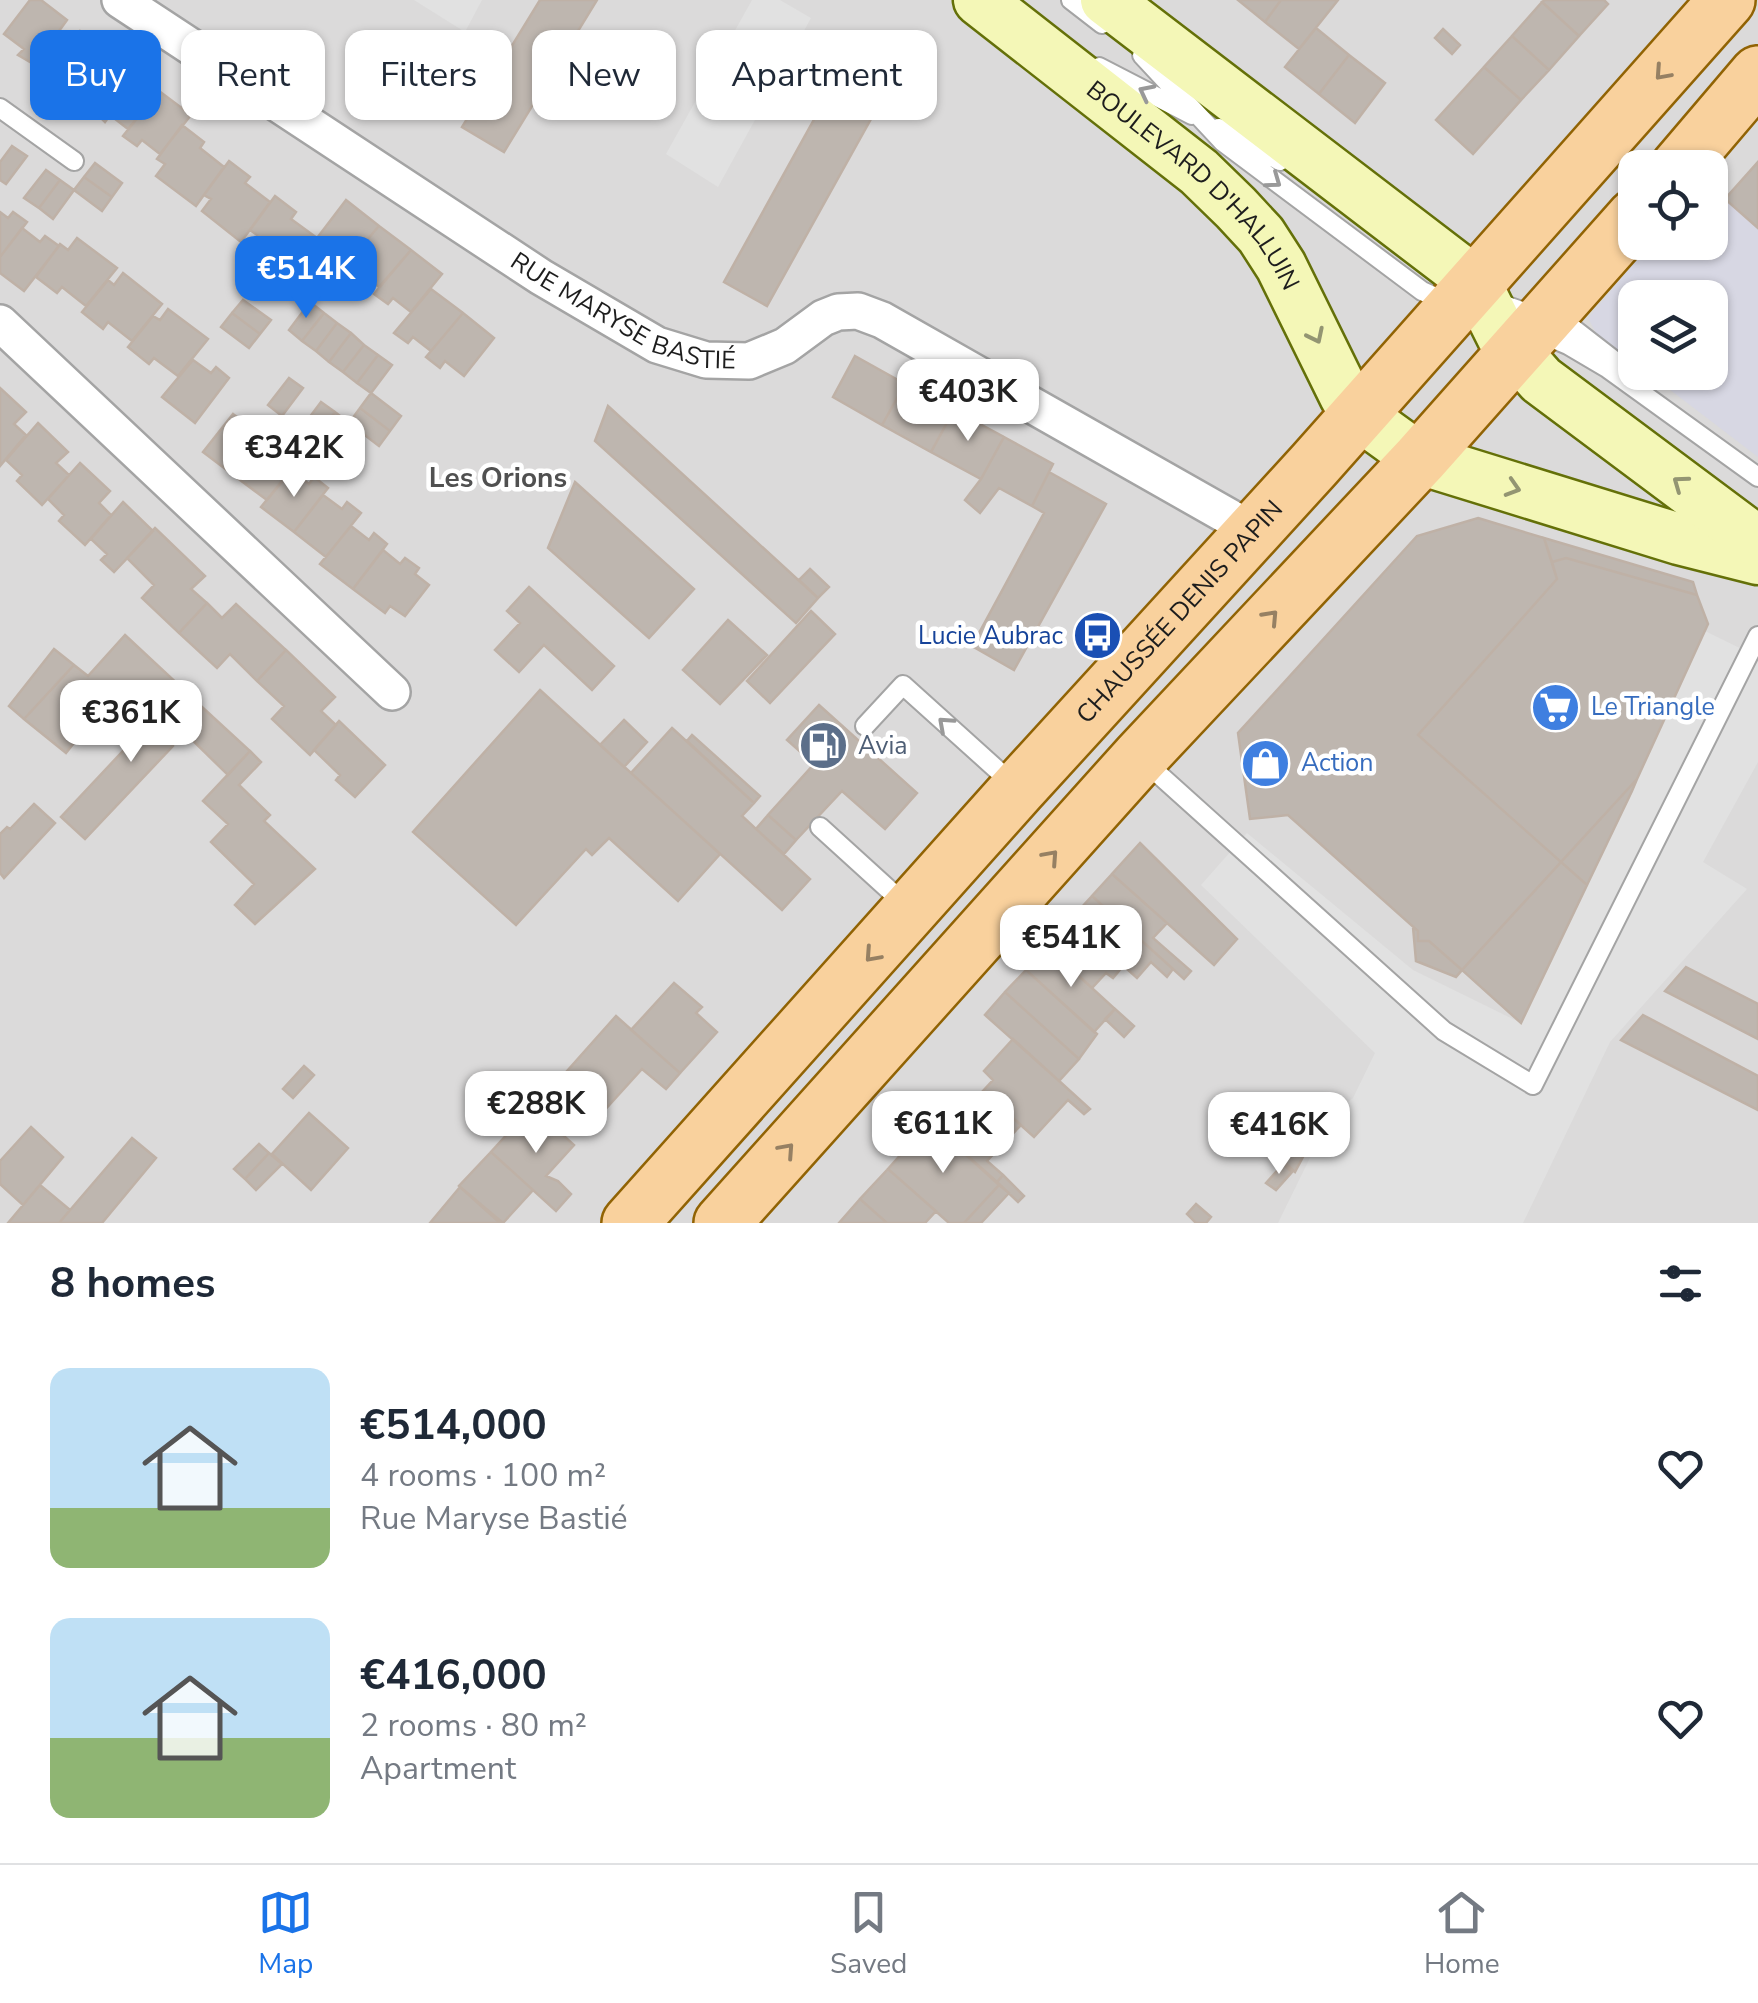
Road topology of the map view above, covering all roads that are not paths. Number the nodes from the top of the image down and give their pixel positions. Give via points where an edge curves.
1 (120, 0) edge
2 (979, 0) edge
3 (1010, 0) edge
4 (1071, 0) edge
5 (1727, 0) edge
6 (1038, 22) dead end
7 (1117, 27) edge
8 (1086, 58) dead end
9 (1758, 74) edge
10 (0, 108) edge
11 (1202, 120) junction
12 (1693, 150) edge
13 (74, 161) dead end
14 (1292, 168) dead end
15 (1618, 229) edge
16 (1419, 264) dead end
17 (1496, 312) junction
18 (0, 323) edge
19 (1358, 414) junction
20 (1420, 459) junction
21 (1758, 477) edge
22 (1254, 531) junction
23 (1758, 542) edge
24 (1758, 559) edge
25 (1758, 636) edge
26 (392, 692) dead end
27 (865, 726) dead end
28 (1140, 757) junction
29 (1018, 789) junction
30 (820, 826) dead end
31 (912, 910) junction
32 (630, 1223) edge
33 (722, 1223) edge

1 - 22 street, RUE MARYSE BASTIÉ via 542,278 657,344 706,360 750,361 823,318 858,311
2 -> 19 main road, BOULEVARD D'HALLUIN via 1185,162 1261,235
3 - 6 lane
4 - 7 lane
5 -> 17 main road, CHAUSSÉE DENIS PAPIN
7 - 11 lane
7 - 17 main road
11 -> 8 lane
9 - 12 main road
10 - 13 lane
11 - 14 lane
11 -> 17 lane via 1253,166 1422,290
15 - 17 main road, CHAUSSÉE DENIS PAPIN
16 - 17 lane
17 - 19 main road, CHAUSSÉE DENIS PAPIN
17 - 20 main road, CHAUSSÉE DENIS PAPIN
17 - 21 lane via 1568,344
23 -> 17 main road via 1580,410
18 - 26 street
19 - 20 main road
19 - 22 main road, CHAUSSÉE DENIS PAPIN
20 -> 24 main road
28 -> 20 main road, CHAUSSÉE DENIS PAPIN
22 - 29 main road, CHAUSSÉE DENIS PAPIN
25 - 28 lane via 1533,1085 1444,1030
29 -> 27 lane via 902,685
33 -> 28 main road, CHAUSSÉE DENIS PAPIN
29 - 31 main road, CHAUSSÉE DENIS PAPIN
30 - 31 lane
31 -> 32 main road, CHAUSSÉE DENIS PAPIN

